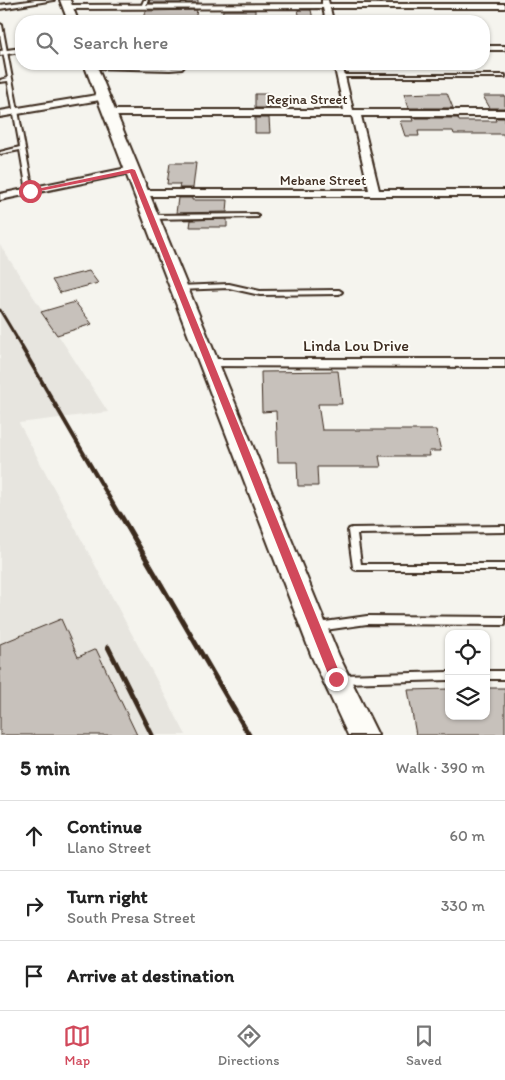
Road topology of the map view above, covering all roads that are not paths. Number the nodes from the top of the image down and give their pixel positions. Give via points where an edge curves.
1 (51, 0) edge
2 (145, 3) edge
3 (325, 3) edge
4 (66, 4) edge
5 (505, 6) edge
6 (0, 7) edge
7 (0, 27) edge
8 (490, 48) edge
9 (505, 48) edge
10 (15, 51) edge
11 (2, 53) edge
12 (100, 70) edge
13 (340, 70) edge
14 (341, 76) junction
15 (505, 76) edge
16 (10, 79) junction
17 (0, 81) edge
18 (106, 105) junction
19 (17, 111) junction
20 (353, 113) junction
21 (505, 113) edge
22 (0, 114) edge
23 (23, 148) junction
24 (0, 153) edge
25 (132, 170) junction
26 (30, 191) junction
27 (140, 193) junction
28 (505, 193) edge
29 (375, 194) junction
30 (0, 197) edge
31 (256, 216) dead end
32 (150, 217) junction
33 (178, 288) junction
34 (339, 292) dead end
35 (208, 363) junction
36 (505, 363) edge
37 (505, 529) edge
38 (505, 567) edge
39 (505, 621) edge
40 (315, 628) junction
41 (490, 675) edge
42 (505, 675) edge
43 (445, 676) edge
44 (336, 679) junction
45 (362, 735) edge

1 - 6 street
2 - 3 street
2 - 4 street
3 - 5 street
7 - 11 lane
8 - 9 street
10 - 11 street
11 - 16 lane
12 - 18 main road
13 - 14 street
14 - 15 lane
14 - 20 street
16 - 17 lane
16 - 19 lane
18 - 19 street, Regina Street
18 - 20 street, Regina Street
18 - 25 main road
19 - 22 street, Regina Street
19 - 23 lane
20 - 21 street, Regina Street
20 - 29 street
23 - 24 lane
23 - 26 lane
25 - 26 street
25 - 27 main road
26 - 30 street
27 - 29 street, Mebane Street
27 - 32 main road
28 - 29 street, Mebane Street
31 - 32 lane
32 - 33 main road
33 - 34 lane via 229,286 260,293
33 - 35 main road
35 - 36 street, Linda Lou Drive
35 - 40 main road
37 - 38 lane via 352,531 357,567
39 - 40 lane via 367,620
40 - 44 main road
41 - 42 lane
43 - 44 lane
44 - 45 main road

